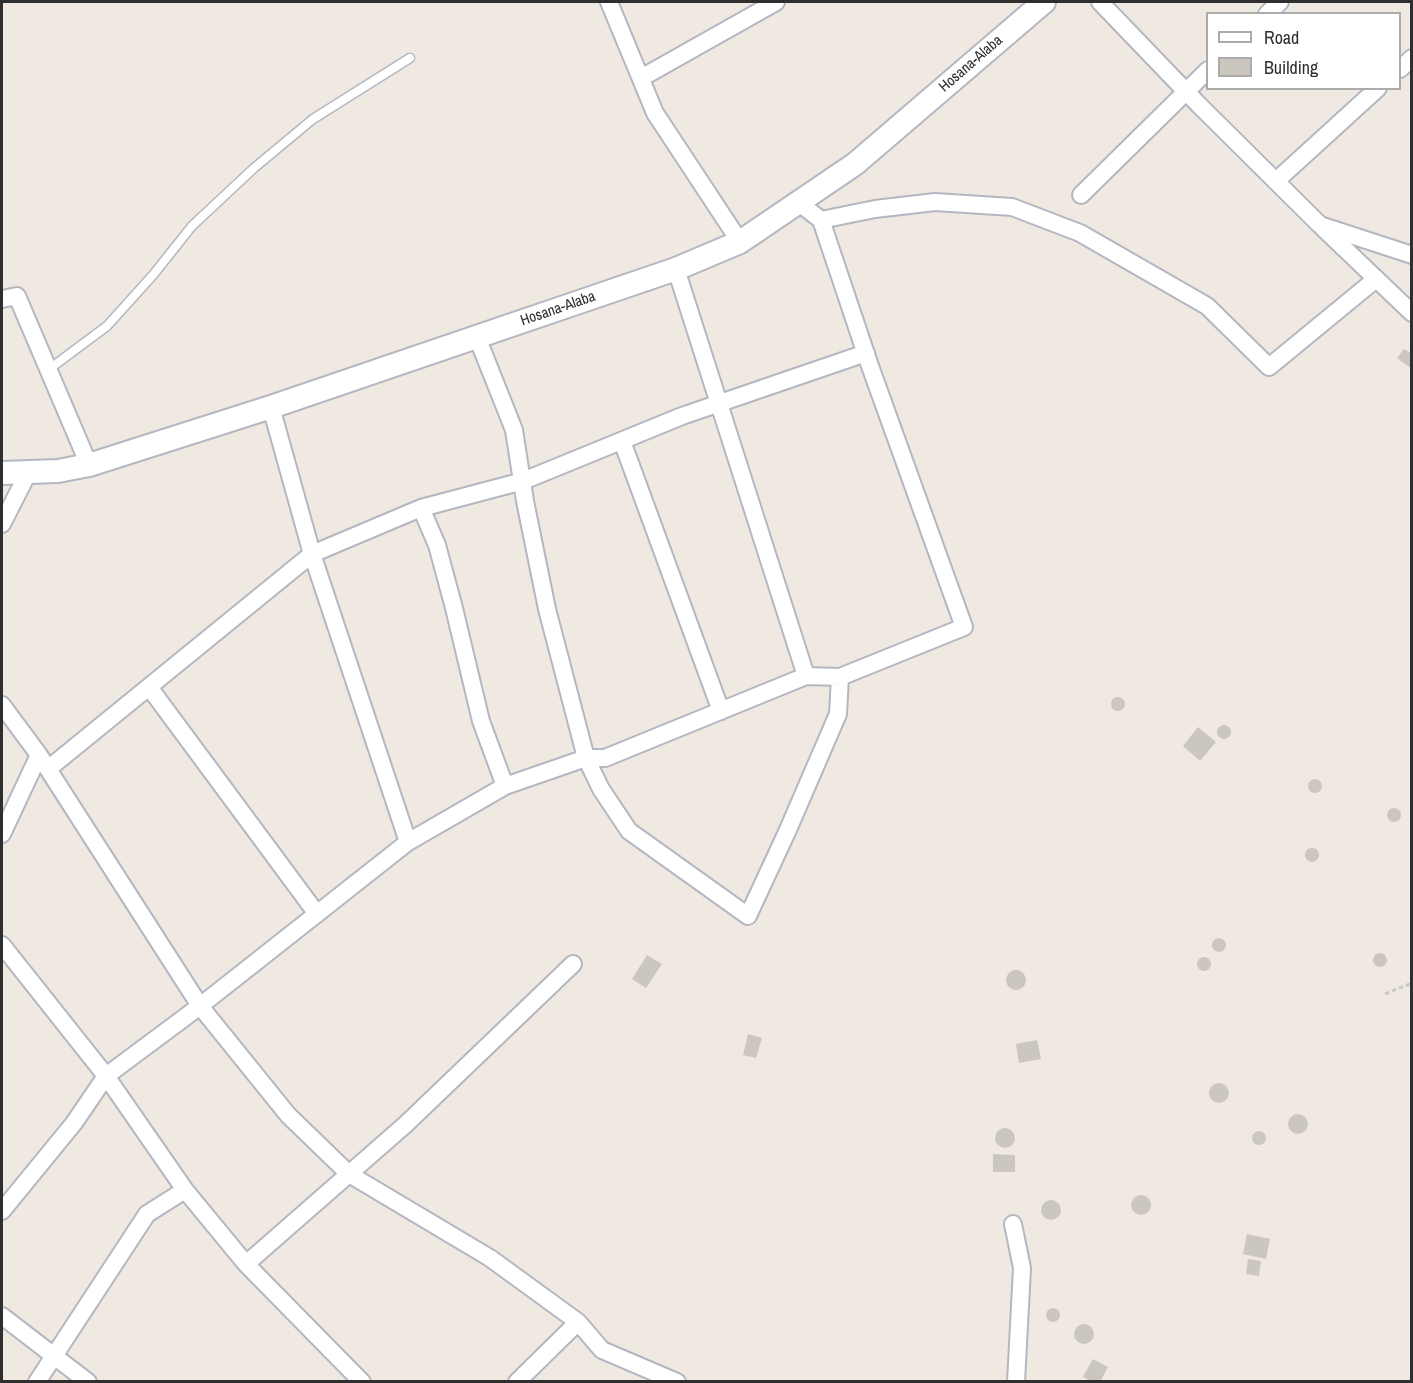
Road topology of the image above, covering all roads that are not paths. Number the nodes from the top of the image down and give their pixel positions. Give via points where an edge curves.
1 (609, 2) edge
2 (776, 2) edge
3 (1044, 2) edge
4 (1100, 2) edge
5 (410, 58) dead end
6 (1206, 72) edge
7 (641, 78) junction
8 (1376, 90) edge
9 (1186, 91) junction
10 (1276, 181) junction
11 (1081, 195) dead end
12 (798, 202) junction
13 (821, 220) junction
14 (1320, 225) junction
15 (740, 242) junction
16 (1412, 255) edge
17 (676, 268) junction
18 (1376, 279) junction
19 (2, 299) edge
20 (1412, 313) edge
21 (477, 337) junction
22 (866, 353) junction
23 (48, 370) junction
24 (719, 404) junction
25 (271, 407) junction
26 (622, 441) junction
27 (90, 465) junction
28 (29, 471) junction
29 (2, 472) edge
30 (523, 481) junction
31 (422, 508) junction
32 (2, 524) edge
33 (312, 554) junction
34 (806, 676) junction
35 (840, 677) junction
36 (149, 687) junction
37 (2, 705) edge
38 (721, 711) junction
39 (586, 758) junction
40 (44, 762) junction
41 (505, 786) junction
42 (2, 834) edge
43 (408, 842) junction
44 (317, 914) junction
45 (2, 945) edge
46 (573, 963) dead end
47 (200, 1006) junction
48 (106, 1076) junction
49 (349, 1174) junction
50 (184, 1190) junction
51 (2, 1211) edge
52 (1013, 1224) dead end
53 (246, 1264) junction
54 (2, 1317) edge
55 (578, 1322) junction
56 (54, 1356) junction
57 (37, 1382) edge
58 (88, 1382) edge
59 (362, 1382) edge
60 (517, 1382) edge
61 (677, 1382) edge
62 (1016, 1382) edge

1 - 7 street
2 - 7 street
3 - 12 main road, Hosana-Alaba via 855,164
4 - 9 street
5 - 23 lane via 313,119 254,168 192,226 106,326
6 - 9 street
7 - 15 street via 656,113
8 - 10 street
9 - 10 street
9 - 11 street
10 - 14 street
12 - 13 street
12 - 15 main road, Hosana-Alaba
13 - 18 street via 935,202 1012,207 1080,233 1207,306 1269,367
13 - 22 street
14 - 16 street
14 - 18 street
15 - 17 main road, Hosana-Alaba
17 - 21 main road, Hosana-Alaba
17 - 24 street
18 - 20 street
19 - 23 street via 17,296
21 - 25 main road, Hosana-Alaba
21 - 30 street via 514,430
22 - 24 street
22 - 35 street via 964,627
23 - 27 street
24 - 26 street
24 - 34 street
25 - 27 main road, Hosana-Alaba
25 - 33 street
26 - 30 street
26 - 38 street
27 - 28 main road, Hosana-Alaba
28 - 29 main road, Hosana-Alaba
28 - 32 street
30 - 31 street
30 - 39 street via 547,609
31 - 33 street
31 - 41 street via 437,545 481,721
33 - 36 street
33 - 43 street
34 - 35 street
34 - 38 street
35 - 39 street via 838,714 748,916 629,831
36 - 40 street
36 - 44 street
37 - 40 street
38 - 39 street via 605,758
39 - 41 street
40 - 42 street
40 - 47 street
41 - 43 street
43 - 44 street
44 - 47 street
45 - 48 street
46 - 49 street
47 - 48 street
47 - 49 street via 288,1115
48 - 50 street
48 - 51 street via 74,1123
49 - 53 street
49 - 55 street via 490,1258
50 - 53 street
50 - 56 street via 147,1214
52 - 62 street via 1022,1268
53 - 59 street
54 - 56 street
55 - 60 street
55 - 61 street via 602,1350
56 - 57 street
56 - 58 street

